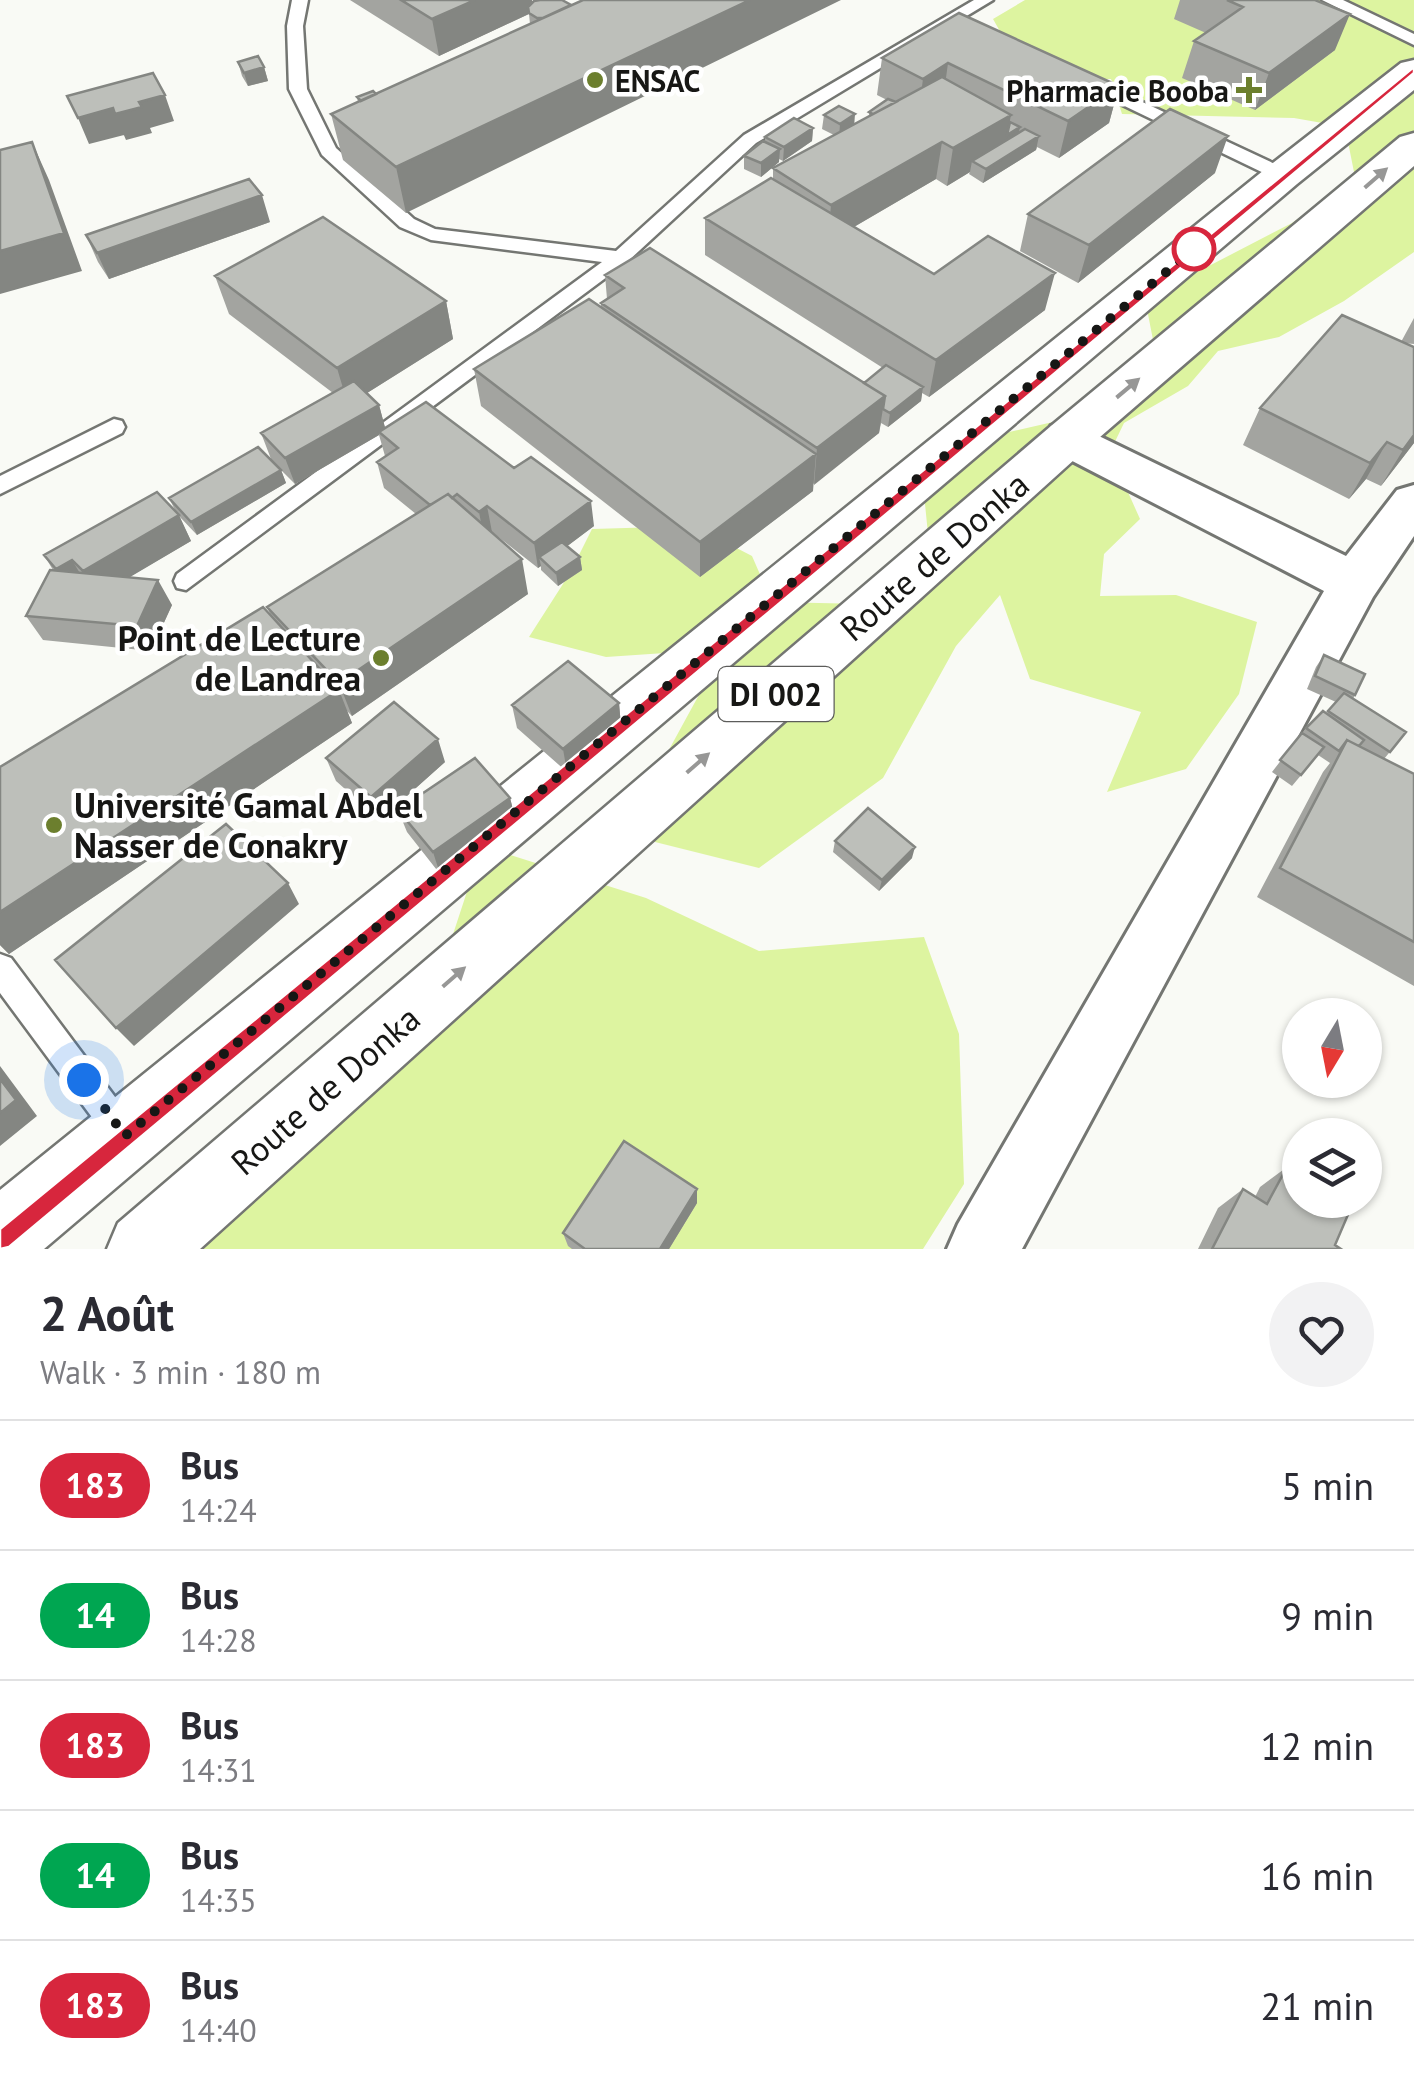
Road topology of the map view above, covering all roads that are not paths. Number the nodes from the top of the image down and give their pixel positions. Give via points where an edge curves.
1 (300, 0) edge
2 (986, 0) edge
3 (1330, 0) edge
4 (1414, 40) edge
5 (1414, 70) edge
6 (1076, 76) edge
7 (1414, 146) edge
8 (1282, 175) junction
9 (620, 258) junction
10 (114, 427) dead end
11 (1068, 438) junction
12 (0, 486) edge
13 (1414, 503) edge
14 (186, 581) dead end
15 (1355, 583) junction
16 (0, 968) edge
17 (125, 1136) junction
18 (0, 1238) edge
19 (144, 1249) edge
20 (983, 1249) edge

1 - 9 lane via 294,26 298,90 328,151 407,223 431,234
2 - 9 lane via 965,23 750,139
3 - 4 lane
5 - 8 main road, Route de Donka / DI 002
6 - 8 lane
11 -> 7 main road, Route de Donka / DI 002
8 - 17 main road, Route de Donka / DI 002
9 - 14 lane
10 - 12 lane
11 - 15 street
19 -> 11 main road, Route de Donka / DI 002
13 - 15 street
15 - 20 street
16 - 17 lane
17 - 18 main road, Route de Donka / DI 002

